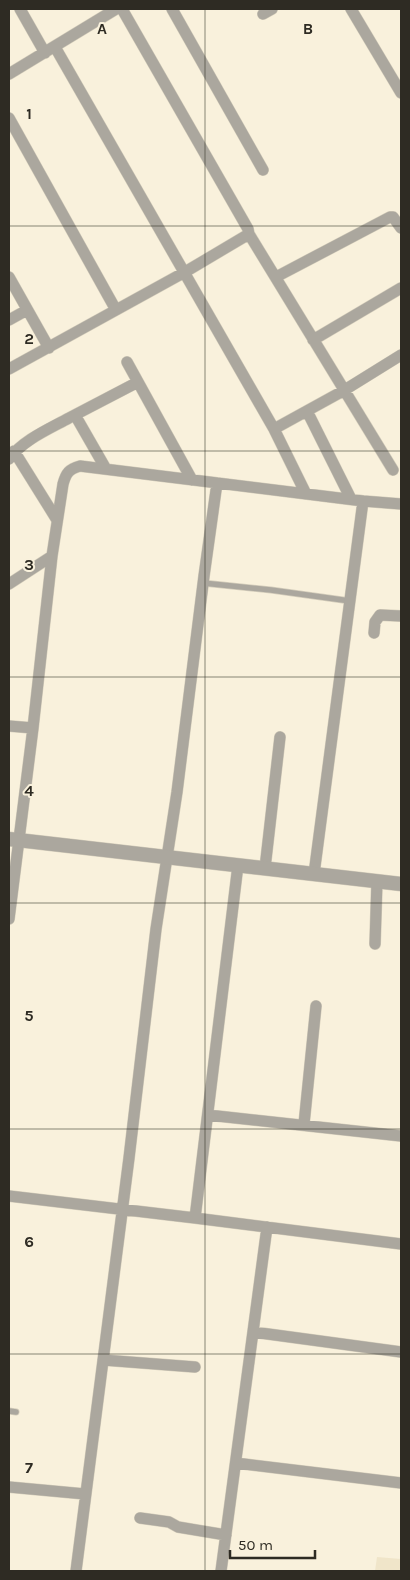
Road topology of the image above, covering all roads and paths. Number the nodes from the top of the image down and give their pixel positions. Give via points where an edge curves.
1 (20, 9) edge
2 (116, 9) edge
3 (122, 9) edge
4 (172, 9) edge
5 (351, 9) edge
6 (50, 50) junction
7 (9, 74) edge
8 (401, 93) edge
9 (9, 118) edge
10 (263, 170) dead end
11 (401, 228) edge
12 (249, 234) junction
13 (185, 272) junction
14 (9, 277) edge
15 (276, 277) junction
16 (401, 288) edge
17 (27, 310) junction
18 (116, 310) junction
19 (9, 320) edge
20 (313, 340) junction
21 (49, 348) junction
22 (401, 355) edge
23 (127, 362) dead end
24 (9, 369) edge
25 (138, 382) junction
26 (343, 391) junction
27 (307, 411) junction
28 (75, 415) junction
29 (274, 429) junction
30 (11, 455) edge
31 (106, 469) junction
32 (393, 470) dead end
33 (192, 480) junction
34 (218, 483) junction
35 (306, 494) junction
36 (351, 499) junction
37 (363, 501) junction
38 (401, 504) edge
39 (57, 520) junction
40 (52, 556) junction
41 (203, 583) junction
42 (9, 584) edge
43 (350, 601) junction
44 (401, 616) edge
45 (374, 632) dead end
46 (9, 726) edge
47 (33, 728) junction
48 (280, 737) dead end
49 (14, 840) edge
50 (166, 857) junction
51 (238, 865) junction
52 (265, 868) junction
53 (314, 874) junction
54 (377, 881) junction
55 (401, 884) edge
56 (9, 919) edge
57 (376, 944) dead end
58 (316, 1006) dead end
59 (208, 1115) junction
60 (304, 1124) junction
61 (401, 1136) edge
62 (9, 1196) edge
63 (121, 1209) junction
64 (195, 1218) junction
65 (267, 1227) junction
66 (401, 1244) edge
67 (253, 1332) junction
68 (401, 1352) edge
69 (103, 1360) junction
70 (195, 1367) dead end
71 (9, 1411) edge
72 (16, 1412) dead end
73 (236, 1463) junction
74 (401, 1483) edge
75 (9, 1487) edge
76 (86, 1494) junction
77 (140, 1518) dead end
78 (226, 1535) junction
79 (76, 1571) edge
80 (222, 1571) edge

1 - 6 street
2 - 6 street
3 - 12 street
4 - 10 street
5 - 8 street
6 - 7 street
6 - 13 street
9 - 18 street
11 - 15 street via 390,217
12 - 13 street
12 - 15 street
13 - 18 street
13 - 29 street
14 - 17 street
15 - 20 street
16 - 20 street
17 - 19 street
17 - 21 street
18 - 21 street
20 - 26 street
21 - 24 street
22 - 26 street
23 - 25 street
25 - 28 street
25 - 33 street
26 - 27 street
26 - 32 street
27 - 29 street
27 - 36 street
28 - 30 street
28 - 31 street
29 - 35 street
30 - 39 street
31 - 33 street
31 - 39 street via 71,468 63,484
33 - 34 street
34 - 35 street
34 - 41 street
35 - 36 street
36 - 37 street
37 - 38 street
37 - 43 street
39 - 40 street
40 - 42 street
40 - 47 street
41 - 43 lane
41 - 50 street
43 - 53 street
44 - 45 street via 380,615
46 - 47 street
47 - 49 street
48 - 52 street
49 - 50 street
49 - 56 street
50 - 51 street
50 - 63 street
51 - 52 street
51 - 59 street
52 - 53 street
53 - 54 street
54 - 55 street
54 - 57 street
58 - 60 street
59 - 60 street
59 - 64 street
60 - 61 street
62 - 63 street
63 - 64 street
63 - 69 street
64 - 65 street
65 - 66 street
65 - 67 street
67 - 68 street
67 - 73 street
69 - 70 street
69 - 76 street
71 - 72 lane
73 - 74 street
73 - 78 street
75 - 76 street
76 - 79 street
77 - 78 street
78 - 80 street

